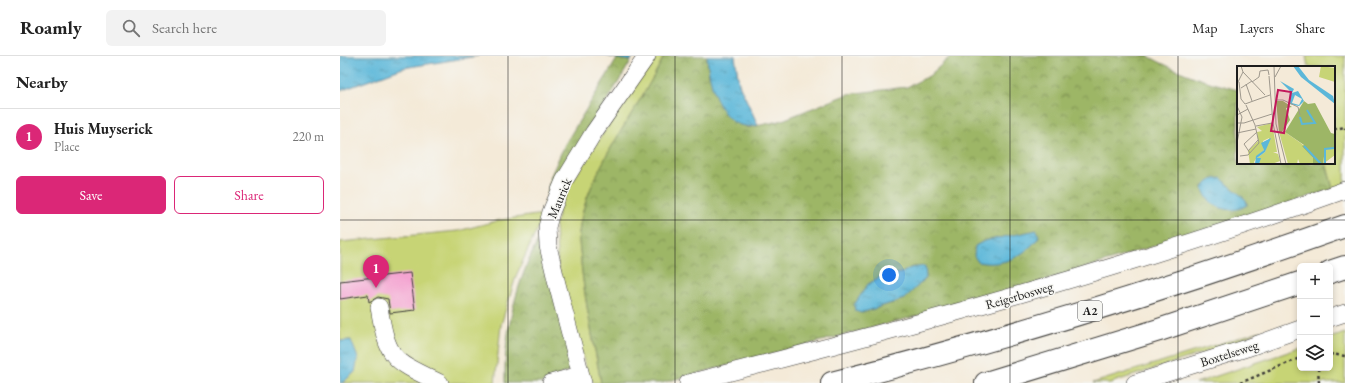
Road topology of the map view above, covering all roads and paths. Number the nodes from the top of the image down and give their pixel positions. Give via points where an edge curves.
1 (648, 56) edge
2 (1341, 124) dead end
3 (1344, 128) edge
4 (1345, 190) edge
5 (1345, 226) edge
6 (1345, 267) edge
7 (1333, 271) edge
8 (1297, 284) edge
9 (379, 307) dead end
10 (1345, 313) edge
11 (1333, 317) edge
12 (1297, 330) edge
13 (1333, 354) edge
14 (1345, 356) edge
15 (1297, 359) edge
16 (1318, 371) edge
17 (581, 379) edge
18 (1144, 382) edge
19 (440, 383) edge
20 (552, 383) edge
21 (688, 383) edge
22 (832, 383) edge
23 (986, 383) edge
24 (1240, 383) edge
25 (1319, 383) edge

1 - 17 street, Maurick via 598,125 564,181 547,227 556,284
2 - 3 path
4 - 21 street, Reigerbosweg via 1229,230 1018,296
5 - 22 highway, A2 via 1144,295
6 - 7 highway
8 - 23 highway
9 - 19 street via 385,342 393,356 410,369
10 - 11 street
12 - 18 street, Boxtelseweg
13 - 14 path
15 - 24 path
16 - 25 path
17 - 20 street

